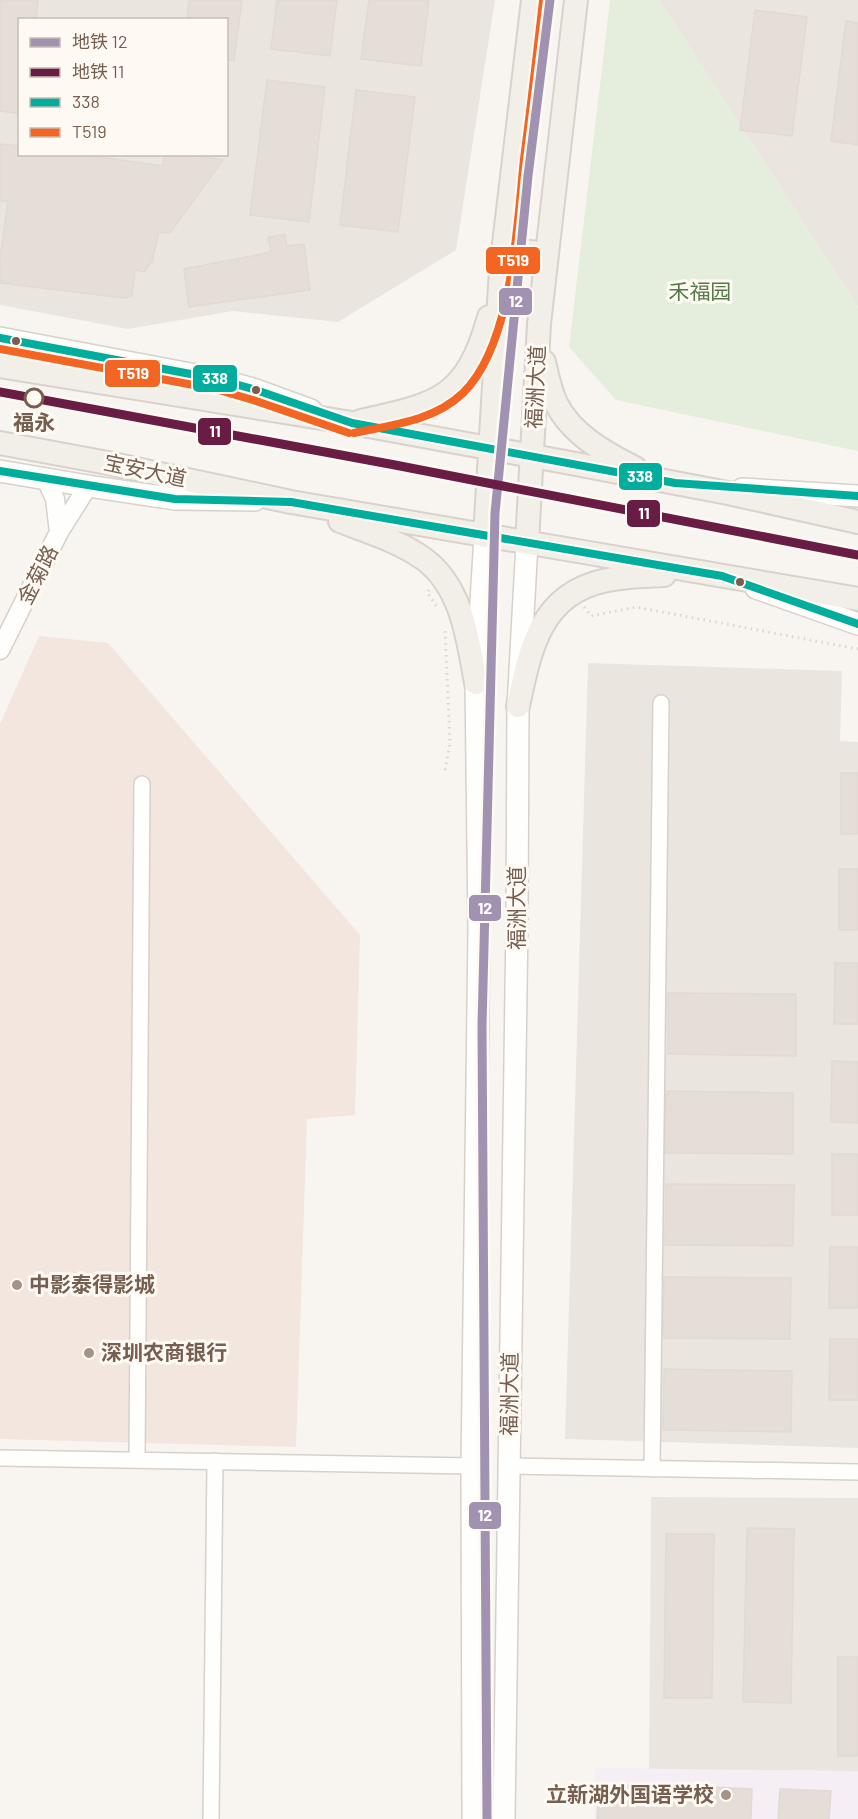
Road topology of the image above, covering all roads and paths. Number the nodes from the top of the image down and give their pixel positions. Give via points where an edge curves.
1 (533, 0) edge
2 (576, 0) edge
3 (548, 254) junction
4 (502, 259) junction
5 (539, 324) junction
6 (0, 338) edge
7 (0, 366) edge
8 (352, 423) junction
9 (0, 443) edge
10 (490, 449) junction
11 (532, 456) junction
12 (0, 471) edge
13 (46, 479) junction
14 (675, 483) junction
15 (88, 486) junction
16 (858, 496) edge
17 (291, 502) junction
18 (858, 522) edge
19 (59, 532) junction
20 (485, 536) junction
21 (527, 543) junction
22 (722, 576) junction
23 (433, 587) dead end
24 (858, 599) edge
25 (581, 605) dead end
26 (438, 609) dead end
27 (444, 618) dead end
28 (858, 624) edge
29 (858, 649) edge
30 (0, 650) edge
31 (476, 683) junction
32 (662, 703) dead end
33 (518, 706) junction
34 (445, 770) dead end
35 (142, 784) dead end
36 (0, 1458) edge
37 (137, 1460) junction
38 (215, 1461) junction
39 (472, 1466) junction
40 (509, 1466) junction
41 (652, 1468) junction
42 (858, 1472) edge
43 (211, 1819) edge
44 (473, 1819) edge
45 (504, 1819) edge

1 - 4 main road, 福洲大道
2 - 3 main road, 福洲大道
3 - 4 main road
3 - 5 main road, 福洲大道
4 - 8 main road via 480,349 458,384 433,402
4 - 10 main road, 福洲大道
5 - 11 main road, 福洲大道
5 - 14 main road via 543,361 555,402 570,424 617,459
6 - 8 main road via 217,379
7 - 8 main road
8 - 10 main road
9 - 17 main road, 宝安大道
10 - 11 main road
10 - 20 main road, 福洲大道
11 - 14 main road
11 - 21 main road, 福洲大道
12 - 13 main road
13 - 15 main road
13 - 19 street via 55,499
14 - 16 main road
14 - 18 main road
15 - 17 main road via 175,499
15 - 19 street, 金菊路
17 - 20 main road, 宝安大道
17 - 31 main road via 382,537 436,569 460,610
19 - 30 street, 金菊路
20 - 21 main road, 宝安大道
20 - 31 main road, 福洲大道
21 - 22 main road, 宝安大道
21 - 33 main road, 福洲大道
22 - 24 main road, 宝安大道
22 - 28 main road
22 - 33 main road via 619,578 584,586 572,593 557,603 545,619 528,662
23 - 26 path via 427,592
25 - 29 path via 591,616 636,607
27 - 34 path via 450,744
31 - 39 main road, 福洲大道 via 479,928
32 - 41 street
33 - 40 main road, 福洲大道
35 - 37 street
36 - 37 street
37 - 38 street
38 - 39 street
38 - 43 street
39 - 44 main road, 福洲大道
40 - 41 street
40 - 45 main road, 福洲大道
41 - 42 street

